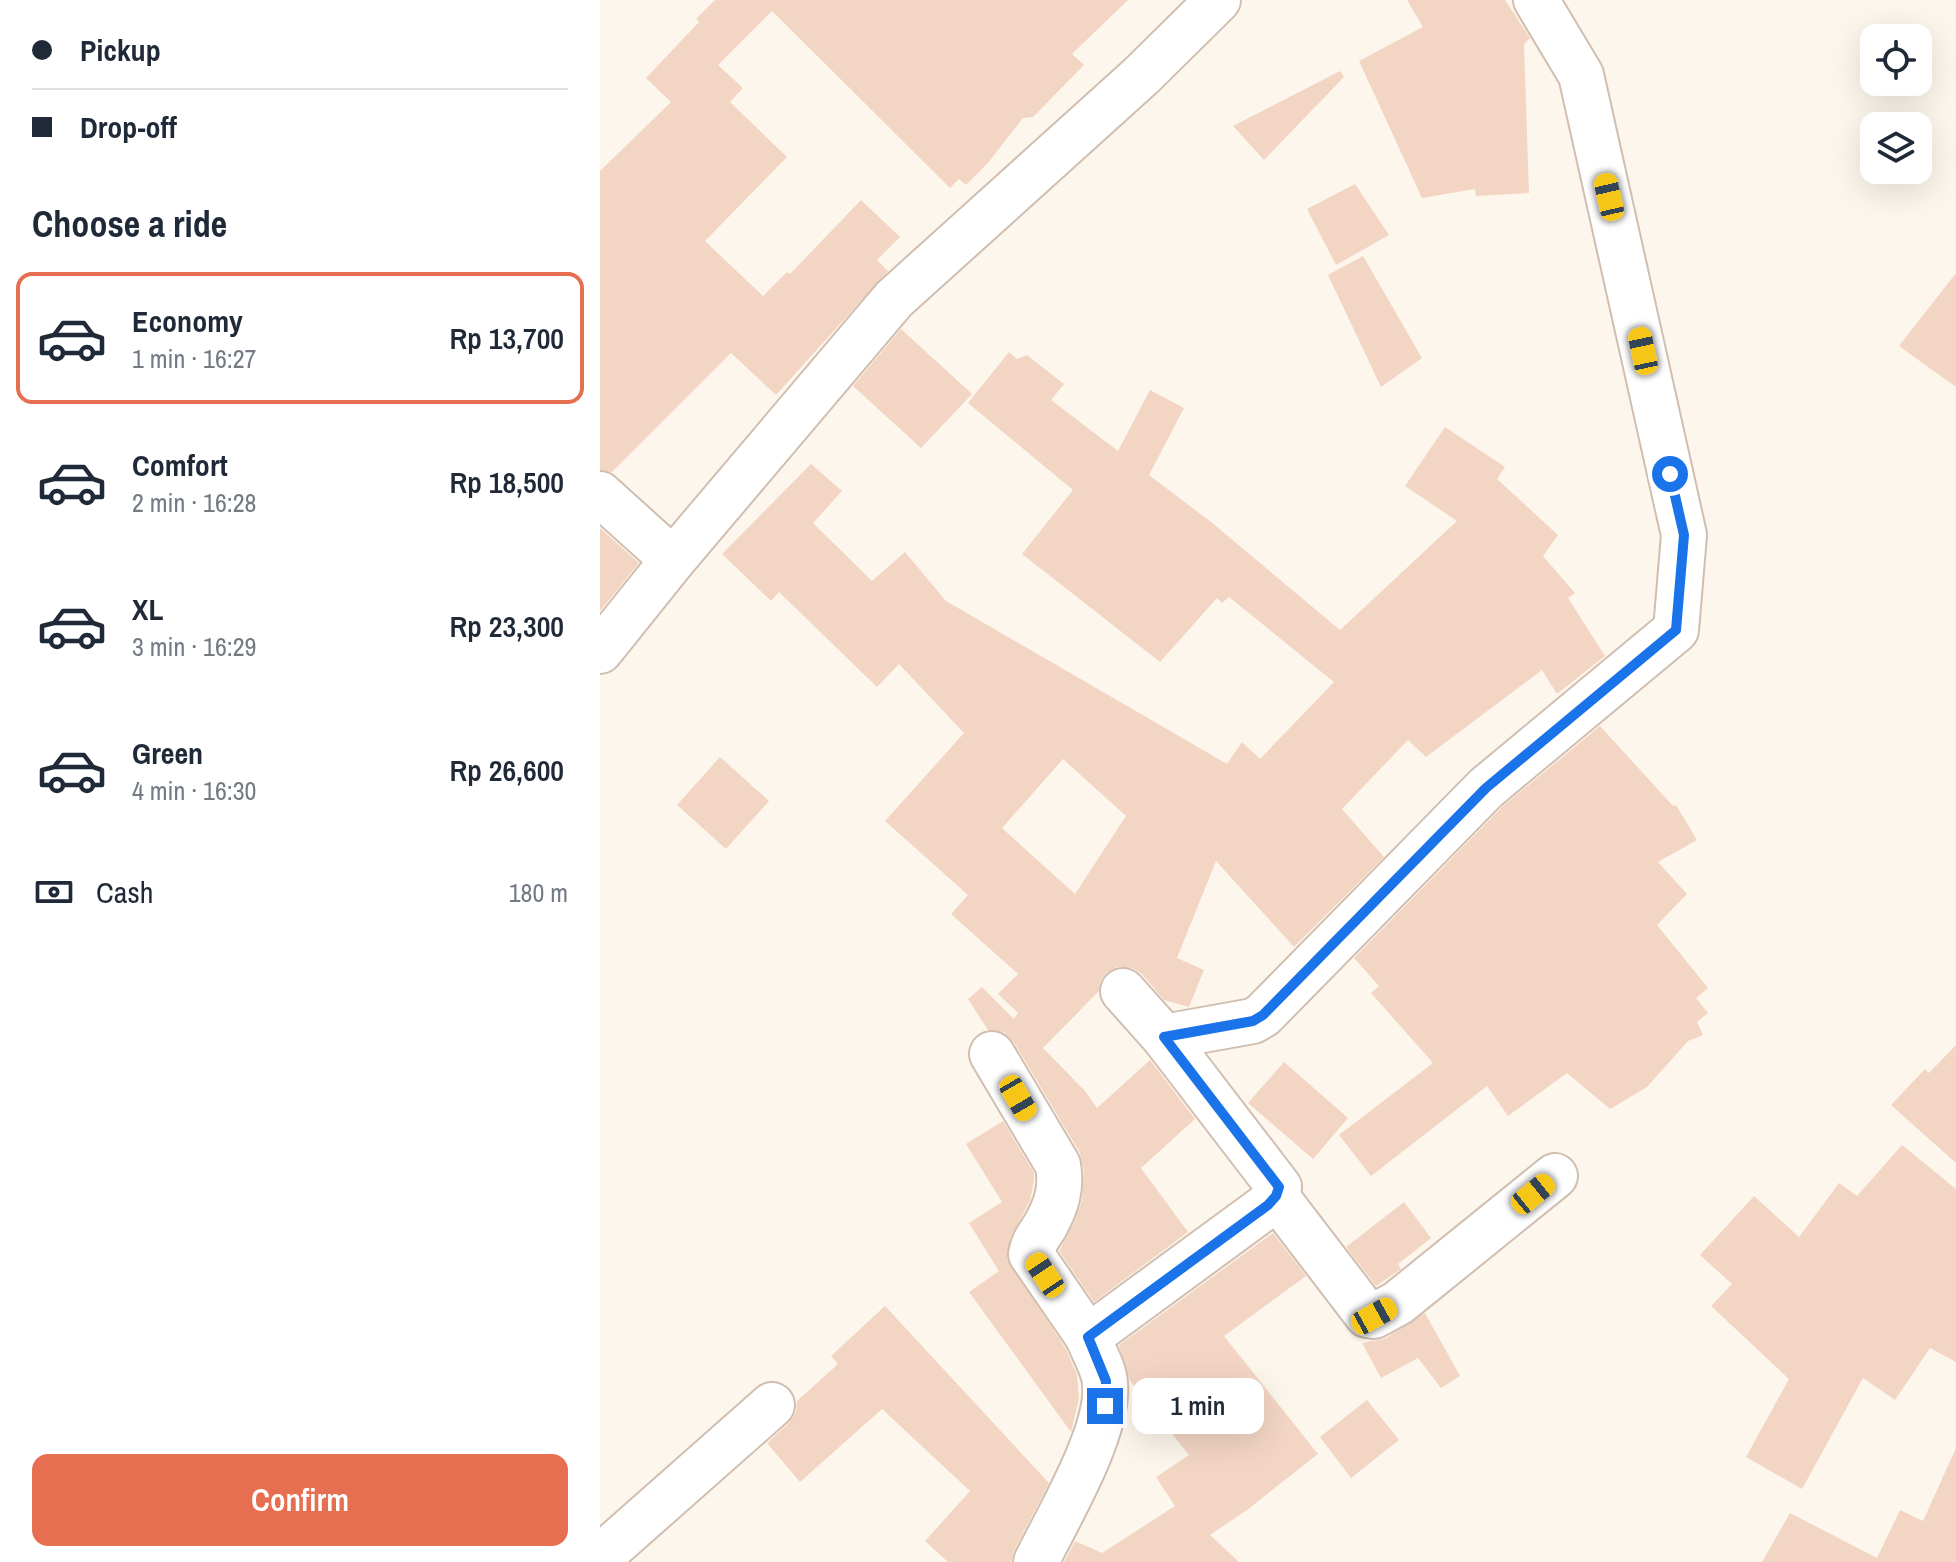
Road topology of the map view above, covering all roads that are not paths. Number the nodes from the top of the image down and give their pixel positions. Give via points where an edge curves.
1 (1218, 0) edge
2 (1536, 0) edge
3 (600, 494) edge
4 (673, 560) junction
5 (600, 651) edge
6 (1123, 991) dead end
7 (1164, 1037) junction
8 (992, 1054) dead end
9 (1555, 1176) dead end
10 (1276, 1196) junction
11 (1088, 1337) junction
12 (772, 1405) dead end
13 (616, 1555) edge
14 (1036, 1562) edge

1 - 4 street via 894,299
2 - 7 street via 1581,75 1684,535 1676,630 1486,788 1263,1015
3 - 4 street
4 - 5 street
6 - 7 street
7 - 10 street via 1279,1187
8 - 11 street via 1058,1165 1061,1183 1054,1209 1031,1254
9 - 10 street via 1398,1303 1374,1316 1367,1315
10 - 11 street
11 - 14 street via 1106,1381 1105,1406 1092,1447
12 - 13 street

